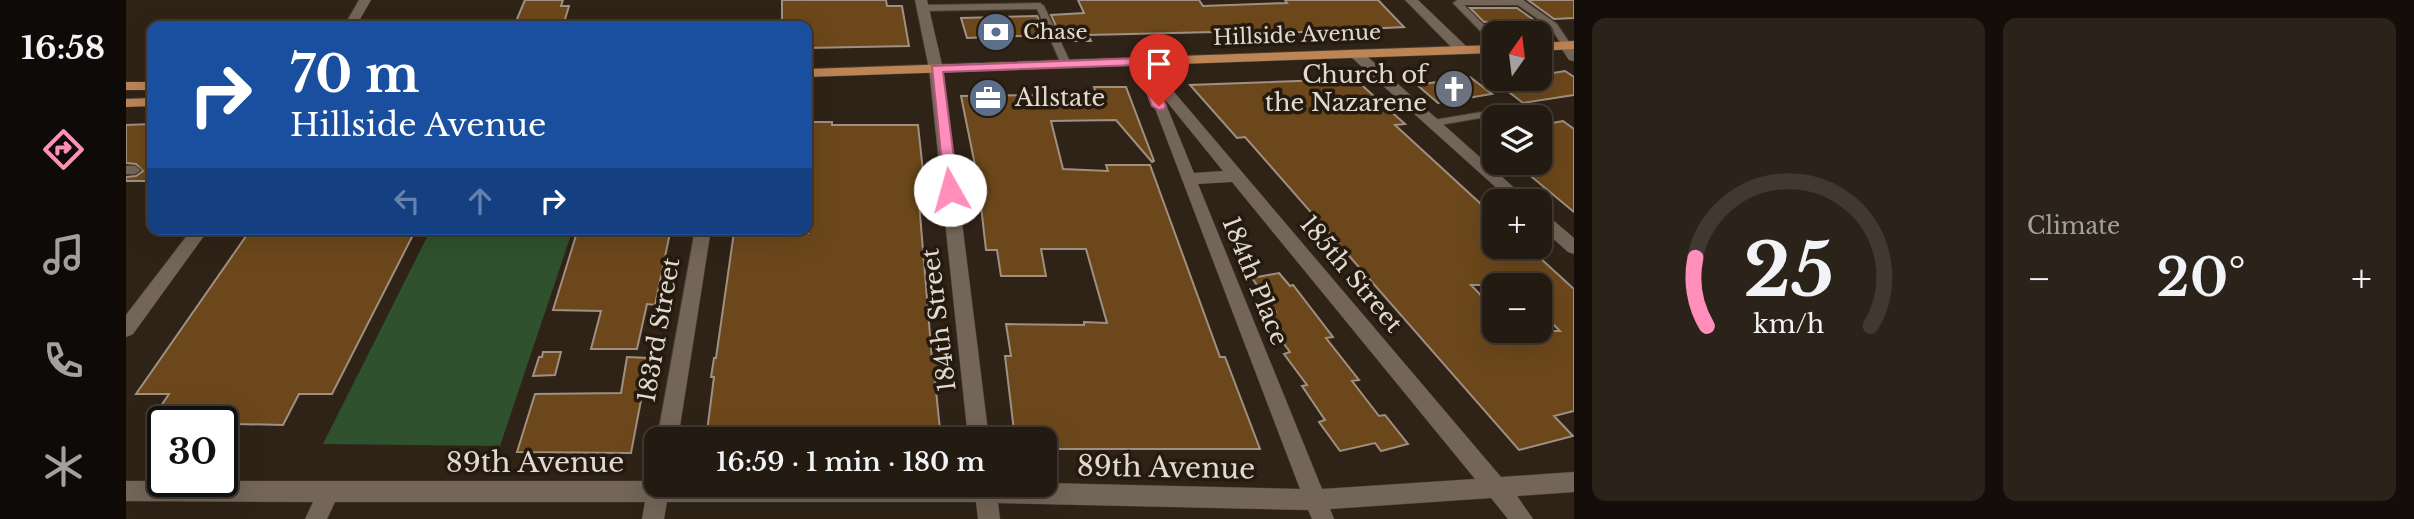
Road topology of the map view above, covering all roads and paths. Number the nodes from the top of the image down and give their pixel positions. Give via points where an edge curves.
1 (365, 0) edge
2 (1411, 0) edge
3 (923, 8) edge
4 (1043, 11) joint
5 (353, 21) edge
6 (1547, 21) edge
7 (1552, 25) edge
8 (1482, 28) edge
9 (1552, 48) edge
10 (1482, 49) edge
11 (1571, 49) edge
12 (1462, 50) junction
13 (1356, 54) junction
14 (1142, 62) junction
15 (1066, 64) junction
16 (936, 69) junction
17 (812, 73) edge
18 (126, 86) edge
19 (147, 86) edge
20 (147, 102) edge
21 (126, 103) edge
22 (1482, 115) edge
23 (1434, 124) junction
24 (1237, 176) junction
25 (1188, 180) junction
26 (1507, 189) edge
27 (1552, 229) edge
28 (196, 235) edge
29 (702, 235) edge
30 (1574, 248) edge
31 (126, 329) edge
32 (669, 427) edge
33 (978, 427) edge
34 (1574, 482) edge
35 (644, 488) edge
36 (1497, 488) junction
37 (126, 491) edge
38 (329, 491) junction
39 (1057, 493) edge
40 (657, 497) edge
41 (986, 497) edge
42 (1319, 510) edge
43 (316, 519) edge
44 (653, 519) edge
45 (989, 519) edge
46 (1522, 519) edge

1 - 5 street
2 - 12 street
3 - 4 lane
3 - 16 street, 184th Street
4 - 15 lane
6 - 8 lane via 1520,2 1457,3
7 - 11 lane
9 - 11 main road
10 - 12 main road, Hillside Avenue
12 - 13 main road, Hillside Avenue
13 - 14 main road, Hillside Avenue
13 - 23 street
14 - 15 main road, Hillside Avenue
14 - 24 street, 185th Street
14 - 25 street, 184th Place
15 - 16 main road, Hillside Avenue
16 - 17 main road, Hillside Avenue
16 - 33 street, 184th Street
18 - 19 main road
20 - 21 main road
22 - 23 lane
23 - 26 street
24 - 25 street
24 - 36 street, 185th Street
25 - 42 street, 184th Place
27 - 30 street
28 - 31 street
29 - 32 street, 183rd Street
34 - 36 street, 89th Avenue
35 - 38 street, 89th Avenue
36 - 42 street, 89th Avenue
36 - 46 street, 185th Street
37 - 38 street, 89th Avenue
38 - 43 street
39 - 42 street, 89th Avenue
40 - 44 street
41 - 45 street

